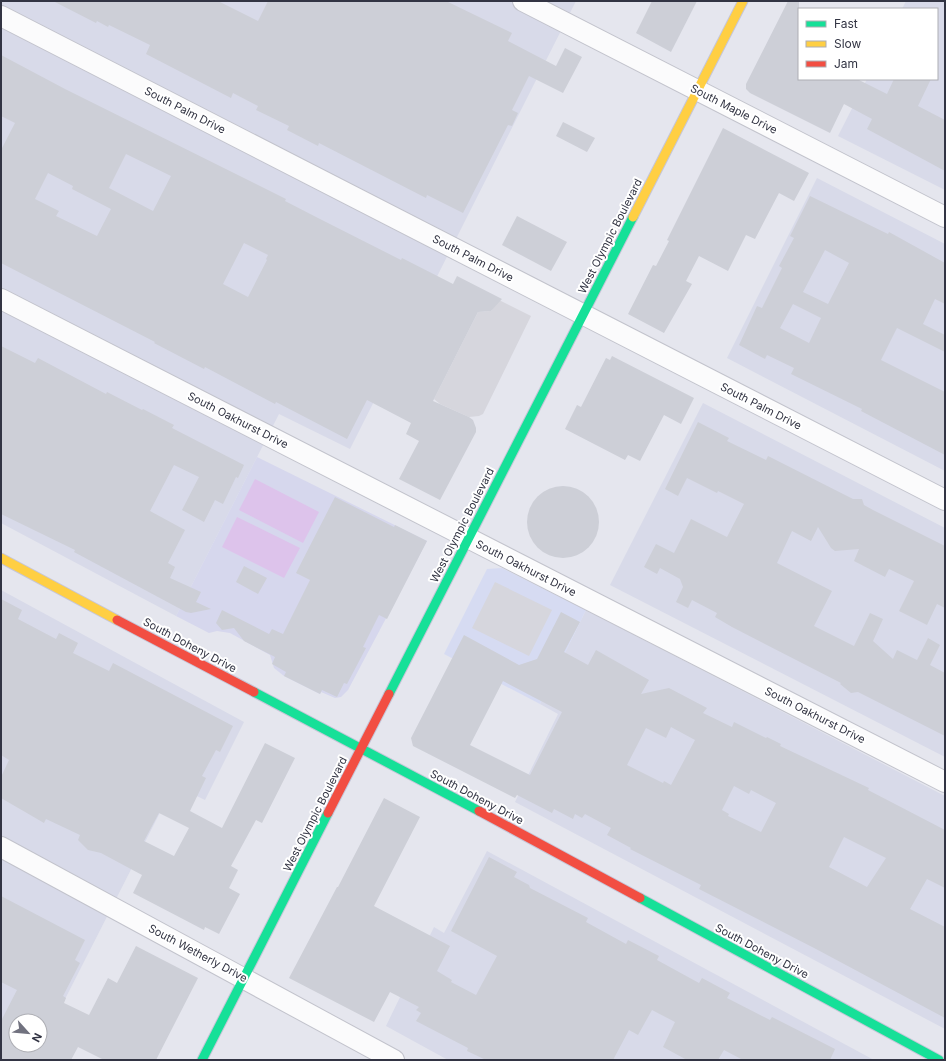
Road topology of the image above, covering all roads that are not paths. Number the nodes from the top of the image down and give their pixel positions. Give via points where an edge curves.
1 (523, 1) edge
2 (743, 1) edge
3 (1, 16) edge
4 (698, 90) junction
5 (945, 217) edge
6 (1, 299) edge
7 (583, 314) junction
8 (945, 500) edge
9 (469, 538) junction
10 (1, 558) edge
11 (362, 748) junction
12 (945, 782) edge
13 (1, 847) edge
14 (244, 978) junction
15 (202, 1060) edge
16 (394, 1060) edge
17 (940, 1060) edge

1 - 4 street, South Maple Drive
2 - 4 main road, West Olympic Boulevard
3 - 7 street, South Palm Drive
4 - 5 street, South Maple Drive
4 - 7 main road, West Olympic Boulevard
6 - 9 street, South Oakhurst Drive
7 - 8 street, South Palm Drive
7 - 9 main road, West Olympic Boulevard
9 - 11 main road, West Olympic Boulevard
9 - 12 street, South Oakhurst Drive
10 - 11 main road, South Doheny Drive
11 - 14 main road, West Olympic Boulevard
11 - 17 main road, South Doheny Drive
13 - 14 street, South Wetherly Drive
14 - 15 main road, West Olympic Boulevard
14 - 16 street, South Wetherly Drive

